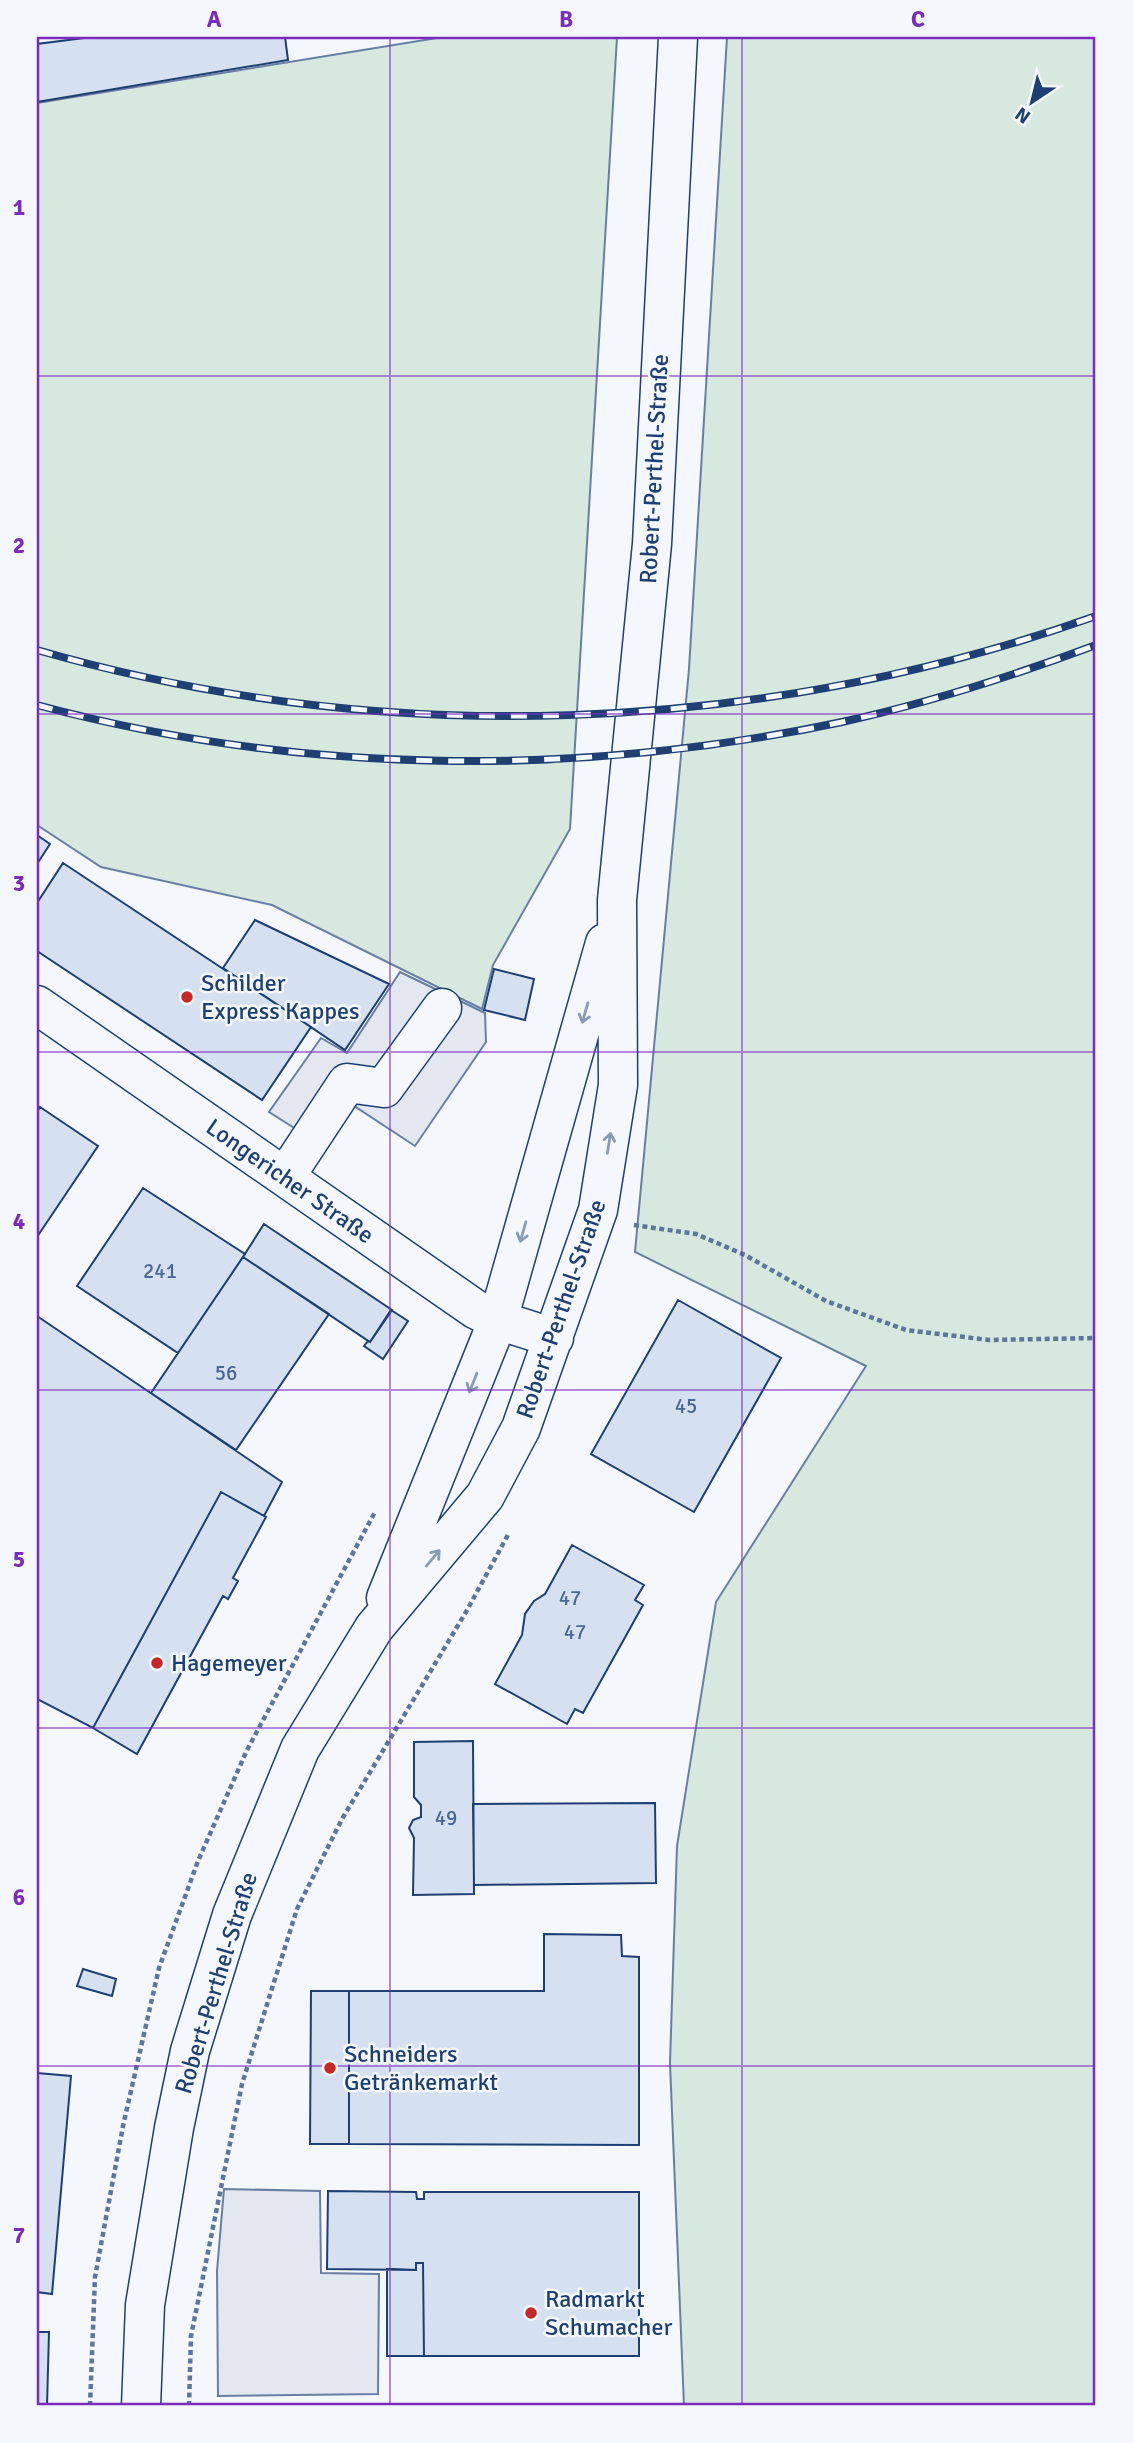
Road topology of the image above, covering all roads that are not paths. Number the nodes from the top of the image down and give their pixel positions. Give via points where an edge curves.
1 (678, 37) edge
2 (617, 900) junction
3 (37, 1005) edge
4 (442, 1009) dead end
5 (285, 1177) junction
6 (498, 1320) junction
7 (554, 1338) junction
8 (374, 1628) junction
9 (141, 2406) edge

1 - 2 street, Robert-Perthel-Straße via 652,544
2 -> 6 street, Robert-Perthel-Straße
7 -> 2 street, Robert-Perthel-Straße via 598,1210 618,1085
3 - 5 street, Longericher Straße
4 - 5 street via 384,1088 347,1083
5 - 6 street, Longericher Straße
6 - 7 street, Longericher Straße
6 -> 8 street, Robert-Perthel-Straße
8 -> 7 street, Robert-Perthel-Straße via 485,1496 521,1428
8 - 9 street, Robert-Perthel-Straße via 300,1749 232,1914 190,2052 145,2305

